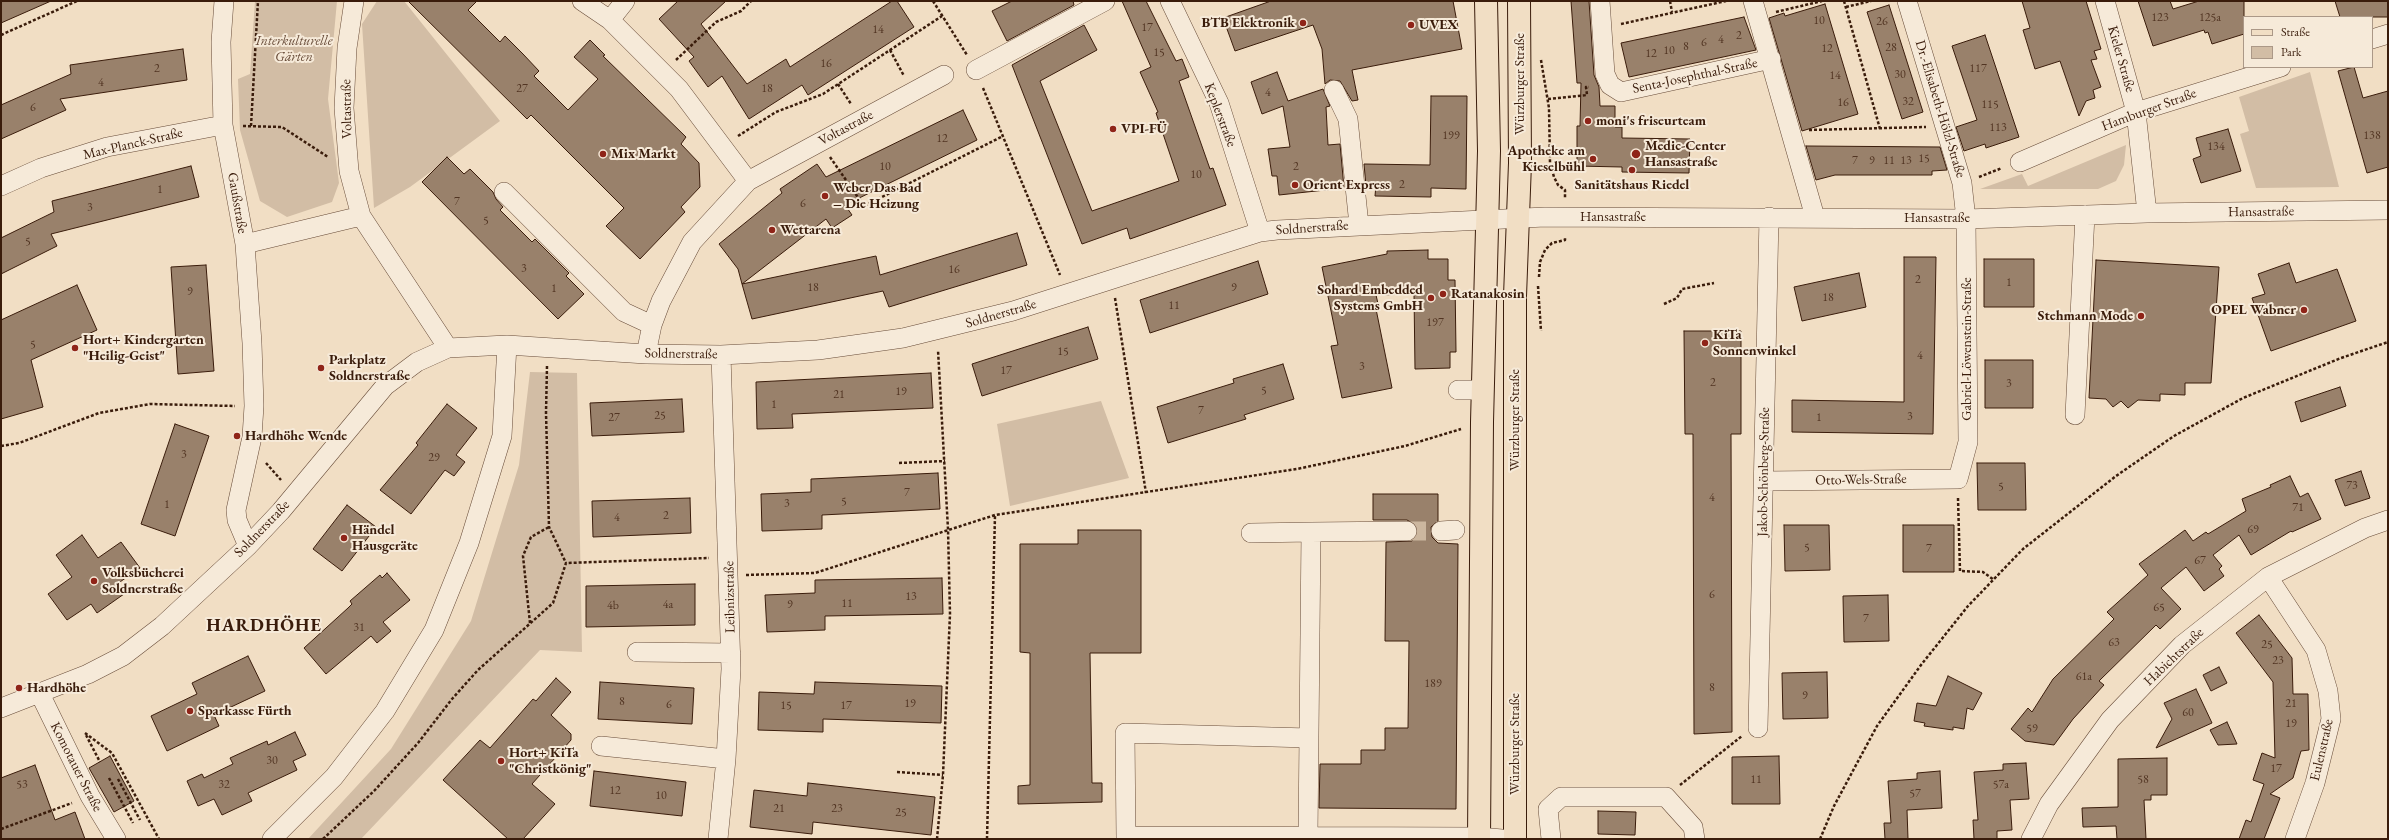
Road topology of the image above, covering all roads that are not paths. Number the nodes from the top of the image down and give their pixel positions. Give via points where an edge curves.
1 (224, 1) edge
2 (354, 1) edge
3 (582, 1) edge
4 (625, 1) edge
5 (1105, 1) edge
6 (1170, 1) edge
7 (1486, 1) edge
8 (1519, 1) edge
9 (1600, 1) edge
10 (1907, 1) edge
11 (2105, 1) edge
12 (1756, 9) edge
13 (610, 20) junction
14 (2388, 34) edge
15 (2373, 39) edge
16 (1771, 59) junction
17 (2278, 68) edge
18 (976, 70) road end
19 (944, 75) dead end
20 (1334, 90) dead end
21 (2136, 112) junction
22 (223, 124) junction
23 (2020, 162) road end
24 (748, 181) junction
25 (1, 186) edge
26 (504, 192) dead end
27 (2388, 210) edge
28 (2147, 213) junction
29 (2085, 215) junction
30 (361, 216) junction
31 (1769, 217) junction
32 (1815, 217) junction
33 (1517, 218) junction
34 (1966, 219) junction
35 (1487, 221) junction
36 (1359, 225) junction
37 (1260, 232) junction
38 (245, 244) junction
39 (652, 325) junction
40 (507, 345) junction
41 (448, 348) junction
42 (646, 354) junction
43 (721, 355) junction
44 (1458, 390) dead end
45 (1483, 390) junction
46 (2075, 415) dead end
47 (1958, 479) joint
48 (1765, 481) junction
49 (2388, 520) edge
50 (1407, 531) tunnel mouth
51 (1311, 532) junction
52 (1251, 533) dead end
53 (248, 546) junction
54 (2268, 577) junction
55 (637, 652) dead end
56 (731, 653) junction
57 (40, 694) junction
58 (1, 708) edge
59 (1758, 728) road end
60 (1309, 738) junction
61 (601, 746) dead end
62 (726, 759) junction
63 (1694, 833) edge
64 (1308, 836) junction
65 (1126, 838) edge
66 (1164, 838) edge
67 (1478, 838) edge
68 (116, 839) edge
69 (272, 839) edge
70 (718, 839) edge
71 (1502, 839) edge
72 (1515, 839) edge
73 (1550, 839) edge
74 (2031, 839) edge
75 (2295, 839) edge

1 - 22 street, Gaußstraße via 221,42
2 - 30 street, Voltastraße via 347,48 344,108 349,170
3 - 13 street
4 - 13 street
5 - 18 street
6 - 37 street, Keplerstraße via 1219,103
7 - 35 main road via 1489,151
8 - 33 main road, Würzburger Straße via 1521,86
9 - 16 street, Senta-Josephthal-Straße via 1605,74 1610,85 1621,92
10 - 34 street, Dr.-Elisabeth-Hölzl-Straße via 1962,183
11 - 21 street, Kieler Straße
12 - 16 street
13 - 24 street via 679,89
14 - 15 street
16 - 32 street
17 - 21 street, Hamburger Straße
19 - 24 street, Voltastraße
20 - 36 street via 1348,119
21 - 23 street, Hamburger Straße
21 - 28 street, Kieler Straße
22 - 25 street, Max-Planck-Straße via 107,147 42,168
22 - 38 street, Gaußstraße
24 - 39 street, Voltastraße via 692,242 661,301
26 - 39 street via 624,312
27 - 28 street, Hansastraße
28 - 29 street, Hansastraße
29 - 34 street, Hansastraße
29 - 46 street
30 - 38 street
30 - 41 street, Voltastraße
31 - 32 street, Hansastraße
31 - 33 street, Hansastraße
31 - 48 street, Jakob-Schönberg-Straße
32 - 34 street, Hansastraße
33 - 35 street, Hansastraße
33 - 72 main road, Würzburger Straße via 1514,304
34 - 47 street, Gabriel-Löwenstein-Straße via 1968,442
35 - 36 street, Soldnerstraße
35 - 45 main road
36 - 37 street, Soldnerstraße
37 - 43 street, Soldnerstraße via 1068,294 936,331 818,350
38 - 53 street, Gaußstraße via 254,406 252,437 236,510 237,520
39 - 42 street, Voltastraße
40 - 41 street, Soldnerstraße
40 - 42 street, Soldnerstraße
40 - 69 street via 502,436 469,543 434,630 386,711 334,777
41 - 53 street, Soldnerstraße via 417,362 385,386 286,505
42 - 43 street, Soldnerstraße
43 - 56 street, Leibnizstraße
44 - 45 street
45 - 67 main road
47 - 48 street, Otto-Wels-Straße
48 - 59 street, Jakob-Schönberg-Straße
49 - 54 street, Habichtstraße via 2365,528
50 - 51 street
51 - 52 street
51 - 60 street
53 - 57 street, Soldnerstraße via 162,626 123,656
54 - 74 street, Habichtstraße via 2182,645 2110,720 2049,804
54 - 75 street, Eulenstraße via 2316,650 2328,691 2331,719 2314,783
55 - 56 street
56 - 62 street, Leibnizstraße
57 - 58 street, Soldnerstraße
57 - 68 street, Komotauer Straße via 90,796
60 - 64 street
60 - 65 street via 1125,733
61 - 62 street
62 - 70 street, Leibnizstraße
63 - 73 street via 1666,797 1561,797 1548,809
64 - 66 street
64 - 67 street
65 - 66 street
67 - 71 street

